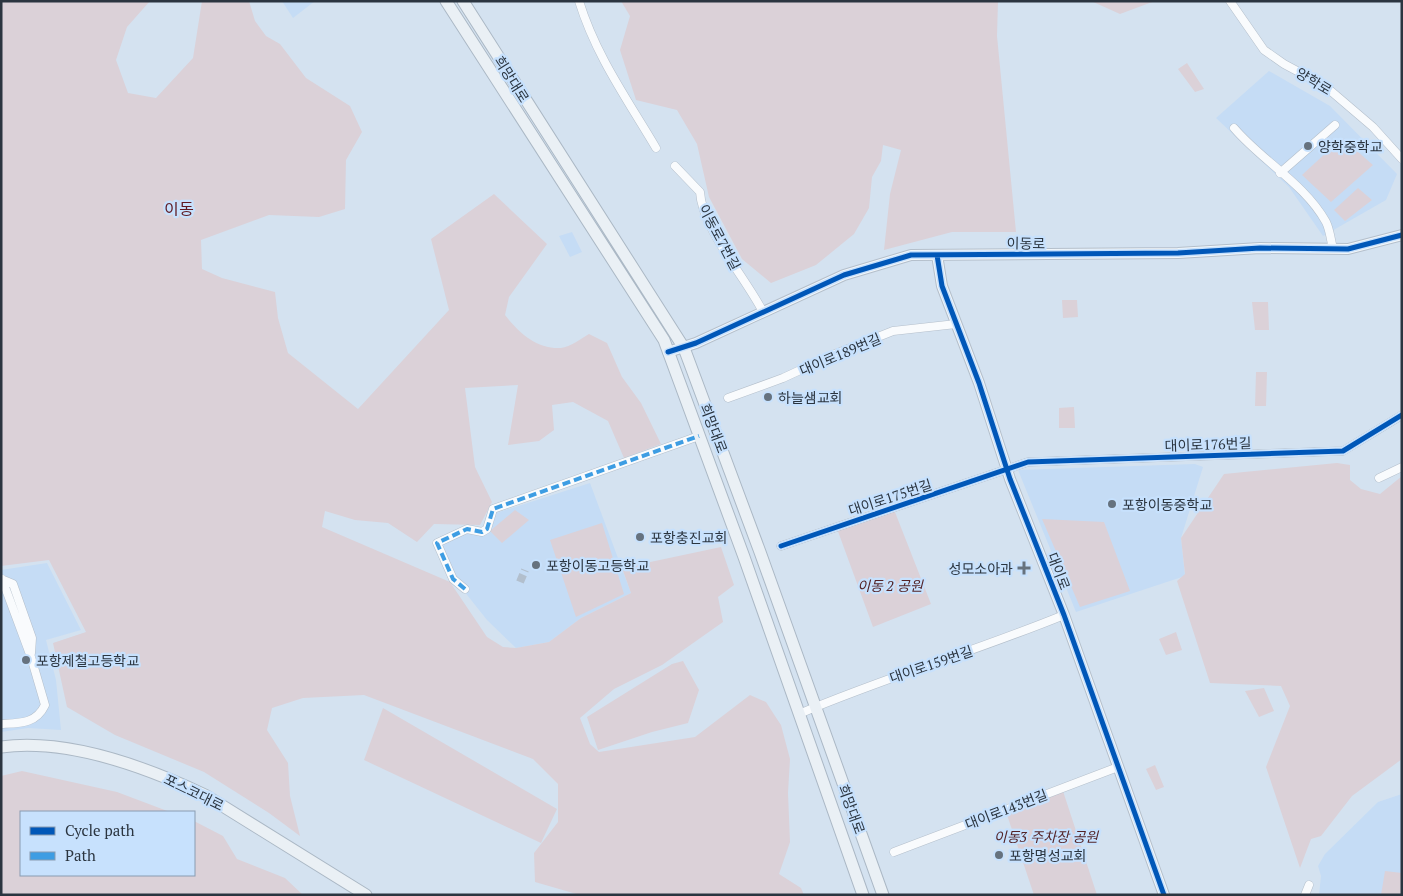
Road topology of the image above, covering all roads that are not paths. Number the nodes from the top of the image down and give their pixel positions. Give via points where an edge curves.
1 (446, 1) edge
2 (463, 1) edge
3 (579, 1) edge
4 (1230, 1) edge
5 (1335, 124) dead end
6 (1234, 128) dead end
7 (656, 148) dead end
8 (1402, 159) edge
9 (675, 166) dead end
10 (1280, 173) junction
11 (1402, 235) edge
12 (1333, 249) junction
13 (937, 255) junction
14 (763, 312) junction
15 (956, 324) junction
16 (684, 348) junction
17 (668, 352) junction
18 (728, 398) dead end
19 (1402, 415) edge
20 (699, 436) junction
21 (1402, 467) edge
22 (1006, 469) junction
23 (1379, 478) dead end
24 (781, 546) dead end
25 (2, 579) edge
26 (465, 589) dead end
27 (1064, 615) junction
28 (803, 671) junction
29 (785, 677) junction
30 (815, 707) junction
31 (798, 714) junction
32 (1, 724) edge
33 (1, 747) edge
34 (833, 757) junction
35 (817, 762) junction
36 (1118, 768) junction
37 (894, 852) dead end
38 (1309, 885) dead end
39 (366, 895) edge
40 (863, 895) edge
41 (882, 895) edge
42 (1164, 895) edge
43 (1306, 895) edge

1 - 17 main road, 희망대로 via 664,340
2 - 16 main road, 희망대로
3 - 7 street via 587,26 615,83
4 - 8 street, 양학로 via 1264,50 1338,96
5 - 10 street
6 - 10 street
9 - 14 street, 이동로7번길 via 700,192 701,205 716,236
10 - 12 street via 1295,185 1327,223
11 - 12 street, 이동로 via 1348,249
12 - 13 street, 이동로
13 - 14 street, 이동로 via 911,255 882,262 844,275
13 - 15 street, 대이로 via 941,280
14 - 16 street, 이동로
15 - 18 street, 대이로189번길 via 893,331
15 - 22 street, 대이로 via 979,383
16 - 17 street, 이동로
16 - 28 main road, 희망대로
17 - 20 main road, 희망대로
19 - 22 street, 대이로176번길 via 1343,452 1028,462
20 - 26 street, 희망대로 via 493,509 487,529 482,532 467,529 437,543 453,579
20 - 29 main road, 희망대로
21 - 23 street
22 - 24 street, 대이로175번길
22 - 27 street, 대이로
25 - 32 street via 45,705 41,714 31,721
27 - 30 street, 대이로159번길
27 - 36 street, 대이로
28 - 29 main road
28 - 30 main road, 희망대로
29 - 31 main road, 희망대로
30 - 31 street, 대이로159번길
30 - 34 main road, 희망대로
31 - 35 main road, 희망대로
33 - 39 main road, 포스코대로 via 58,746 178,782 205,795
34 - 35 main road
34 - 41 main road, 희망대로
35 - 40 main road, 희망대로
36 - 37 street, 대이로143번길
36 - 42 street, 대이로
38 - 43 street

